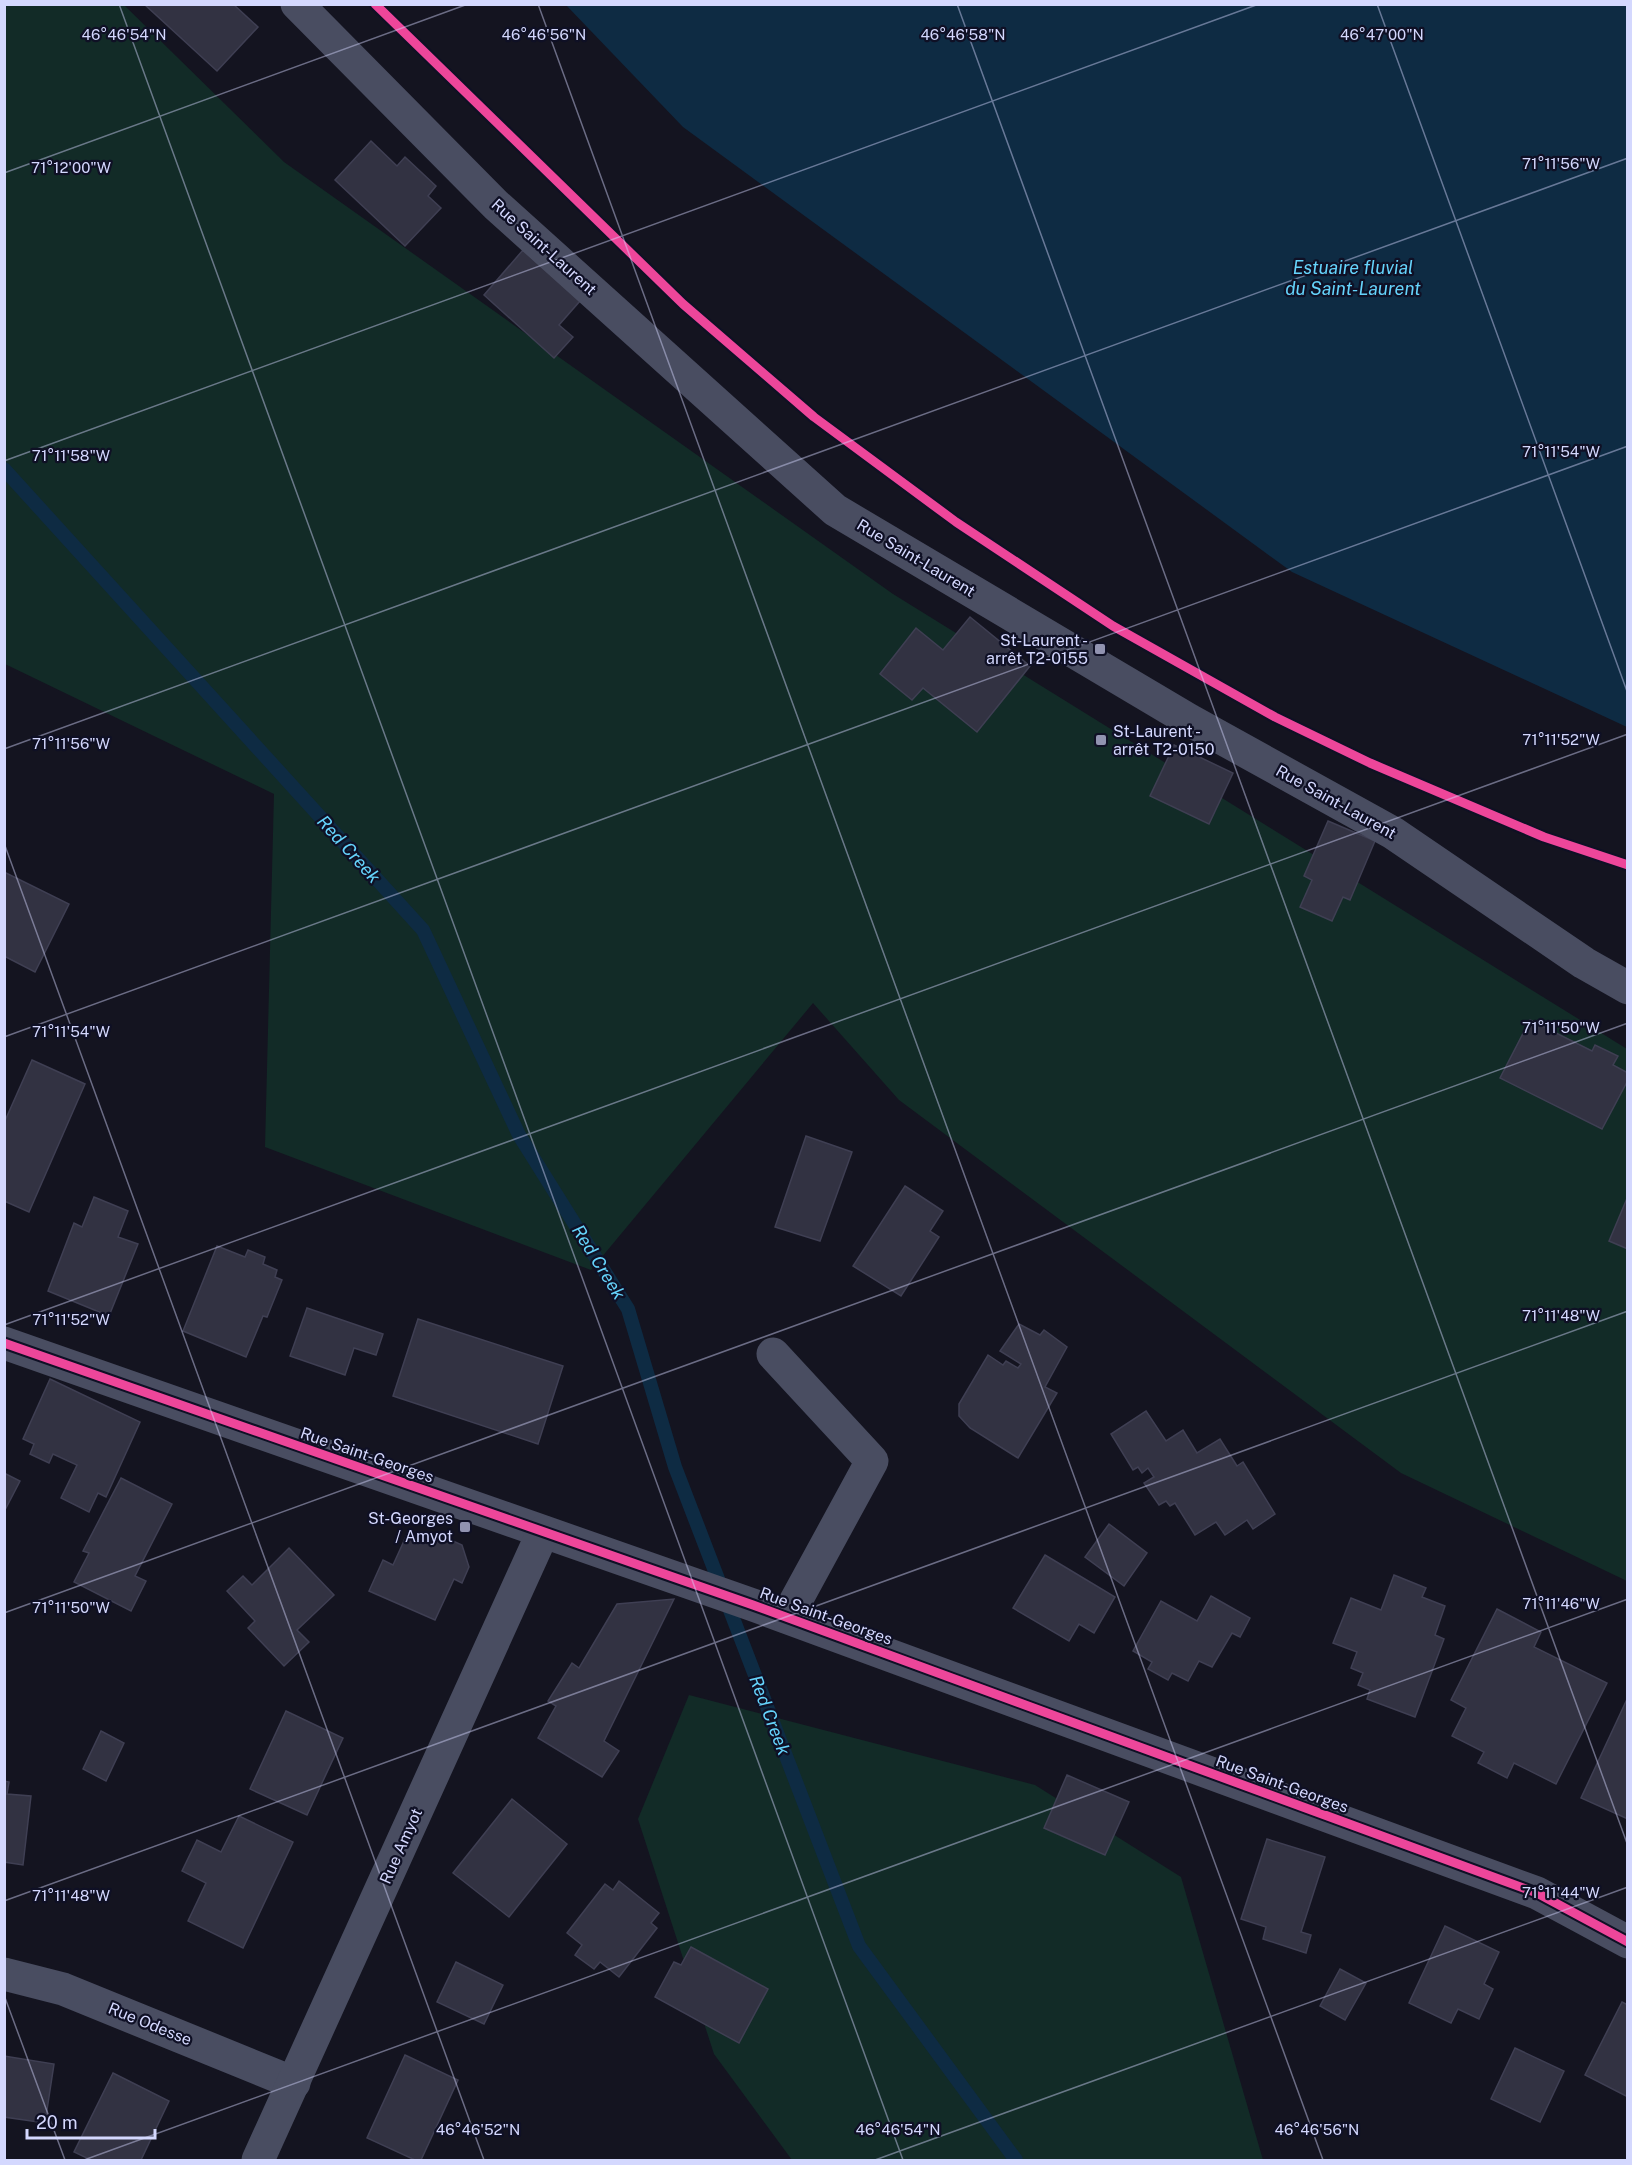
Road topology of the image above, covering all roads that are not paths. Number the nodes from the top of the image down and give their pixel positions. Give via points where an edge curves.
1 (297, 4) edge
2 (1628, 988) edge
3 (4, 1343) edge
4 (773, 1354) dead end
5 (543, 1532) junction
6 (787, 1617) junction
7 (1628, 1942) edge
8 (4, 1974) edge
9 (294, 2083) junction
10 (258, 2160) edge

1 - 2 street, Rue Saint-Laurent via 496,205 835,510 1189,720 1393,833 1584,963
3 - 5 street, Rue Saint-Georges
4 - 6 street via 872,1461
5 - 6 street, Rue Saint-Georges
5 - 9 street, Rue Amyot
6 - 7 street, Rue Saint-Georges via 1537,1893
8 - 9 street, Rue Odesse via 63,1989
9 - 10 street, Rue Amyot

